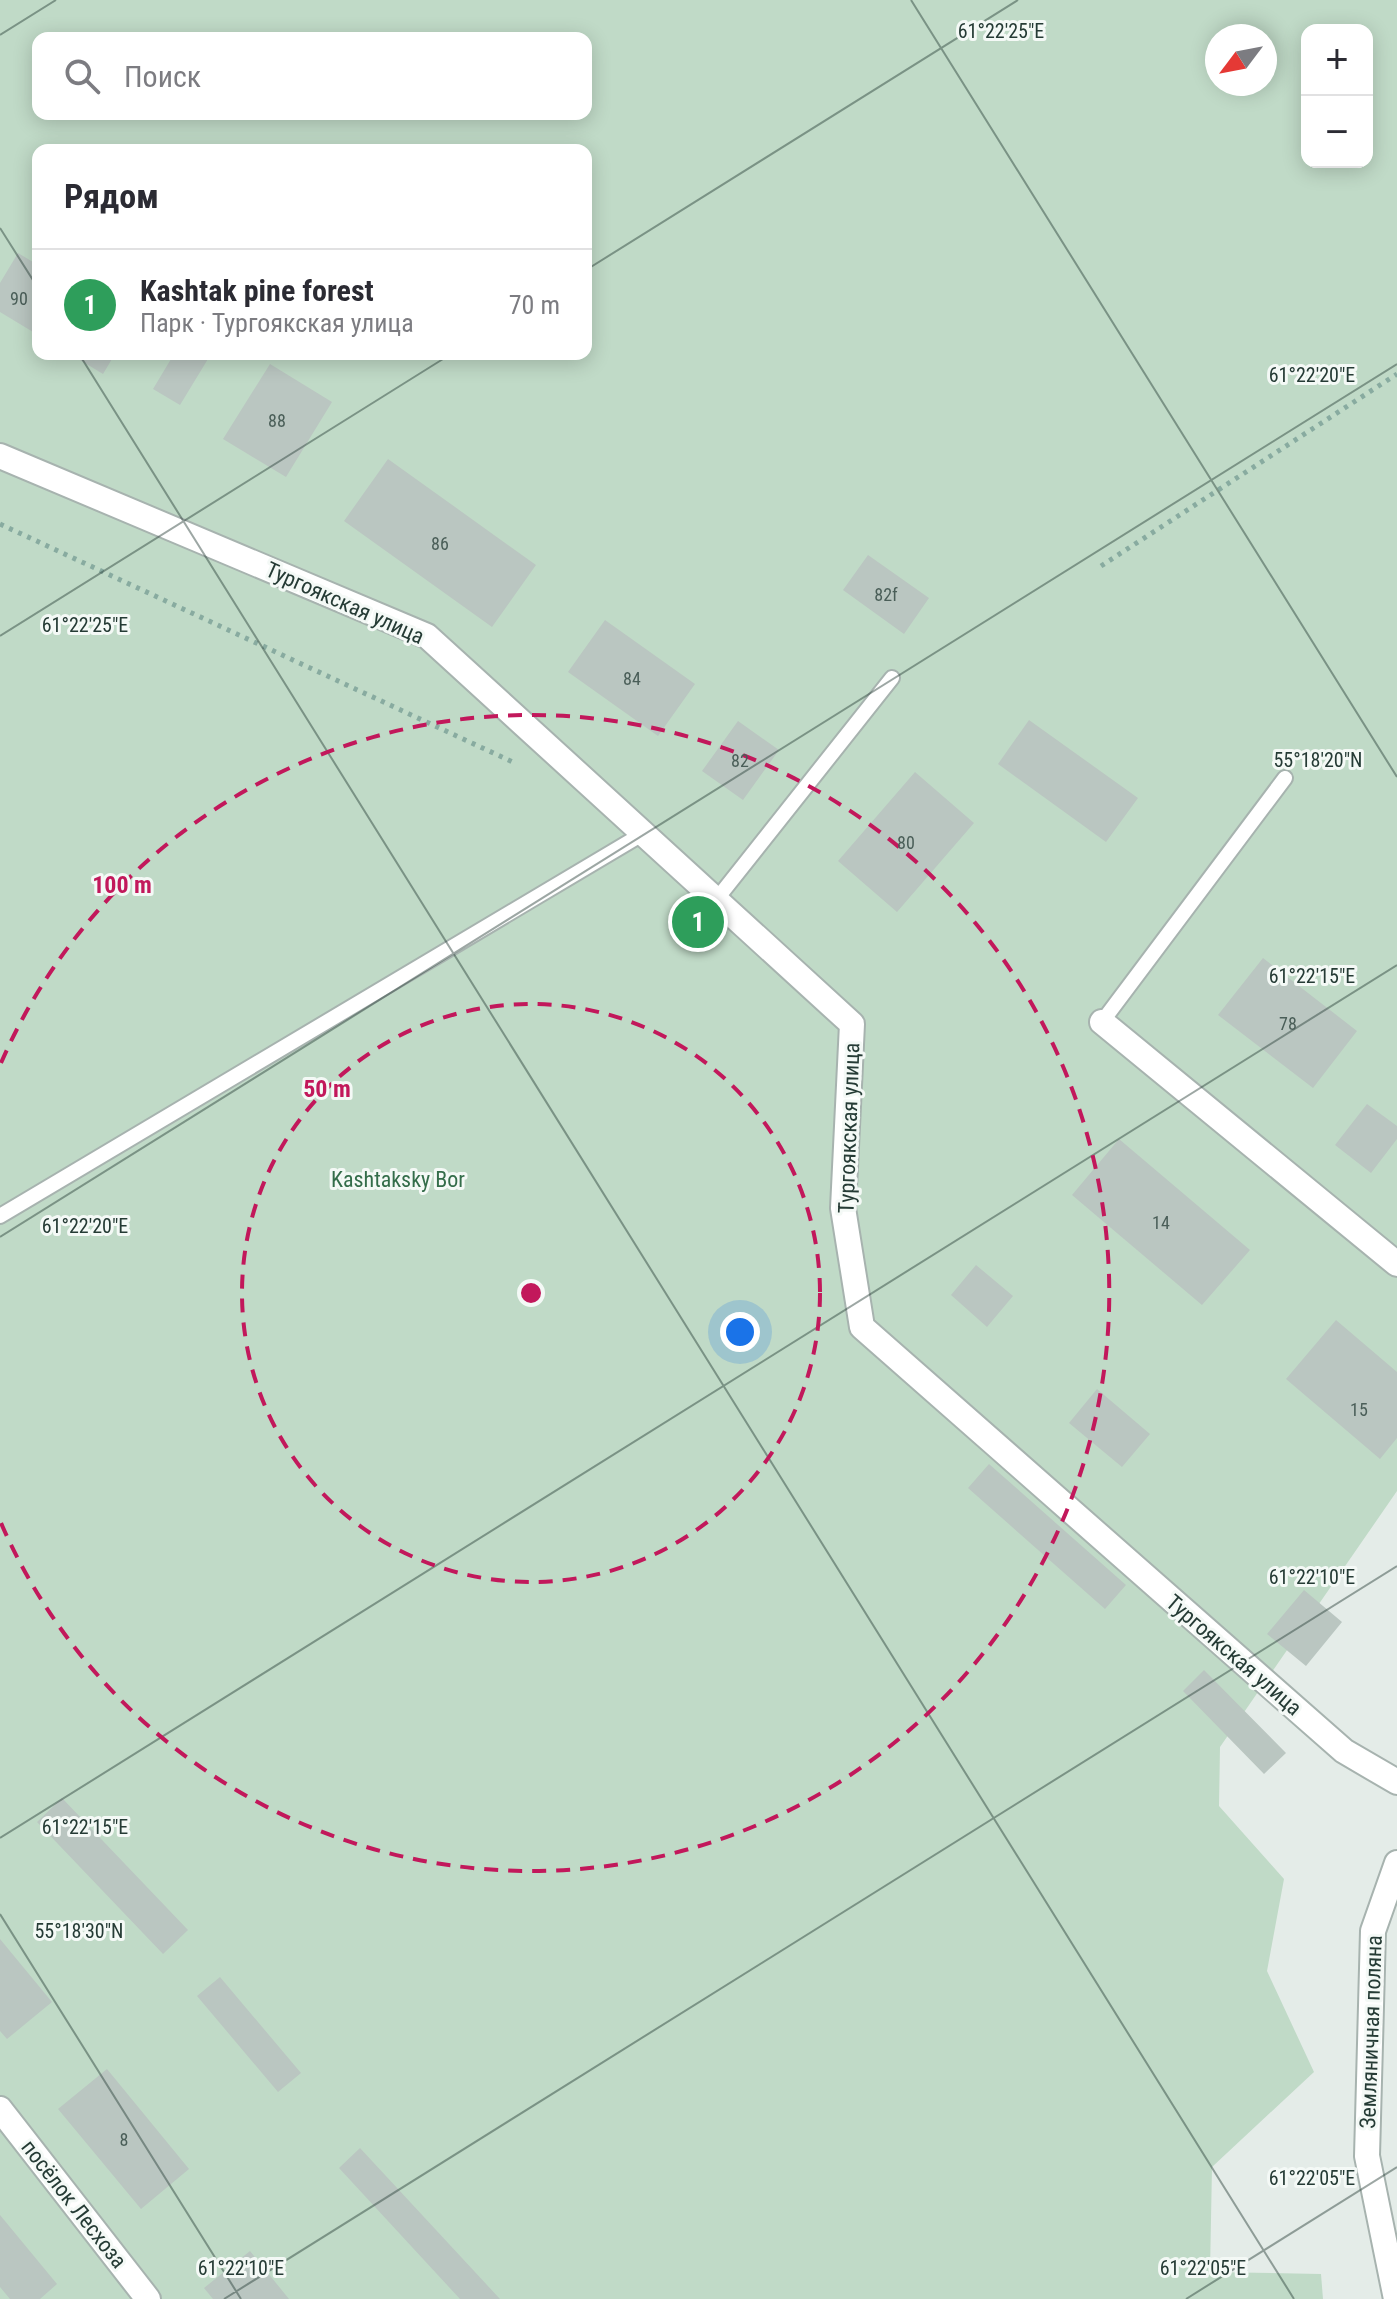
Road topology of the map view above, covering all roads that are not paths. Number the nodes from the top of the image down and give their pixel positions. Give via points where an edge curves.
1 (0, 456) edge
2 (892, 678) dead end
3 (1285, 778) dead end
4 (644, 833) junction
5 (716, 900) junction
6 (1102, 1022) joint
7 (0, 1216) edge
8 (1397, 1264) edge
9 (1397, 1782) edge
10 (1397, 1863) edge
11 (0, 2109) edge
12 (148, 2299) edge
13 (1396, 2299) edge

1 - 4 street, Тургоякская улица via 427,636
2 - 5 lane
3 - 6 lane
4 - 5 street, Тургоякская улица
4 - 7 lane
5 - 9 street, Тургоякская улица via 852,1024 843,1208 862,1327 1344,1751
6 - 8 street
10 - 13 street, Земляничная поляна via 1373,1931 1367,2156
11 - 12 street, посёлок Лесхоза

